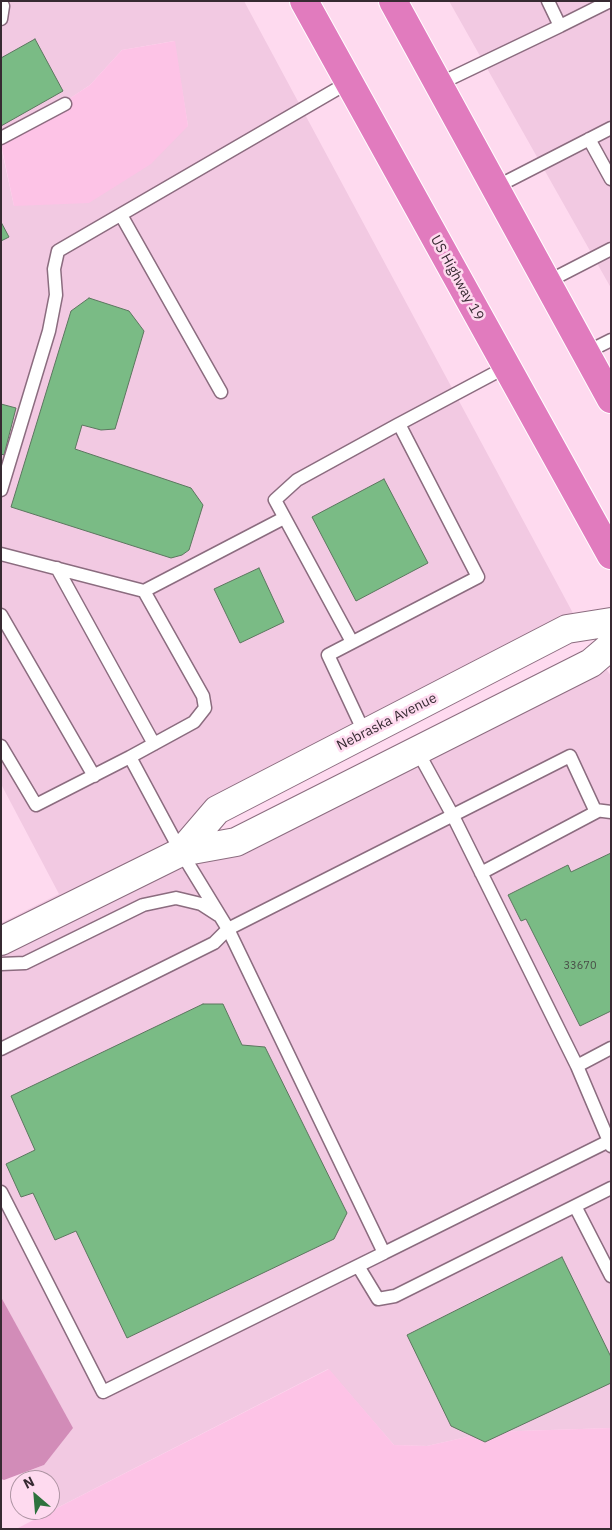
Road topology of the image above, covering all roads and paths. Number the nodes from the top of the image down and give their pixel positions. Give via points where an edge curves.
1 (304, 1) edge
2 (548, 1) edge
3 (610, 1) edge
4 (1, 2) edge
5 (394, 6) edge
6 (1, 18) edge
7 (560, 26) junction
8 (349, 82) junction
9 (439, 84) junction
10 (65, 104) dead end
11 (611, 128) edge
12 (1, 138) edge
13 (589, 139) junction
14 (611, 179) edge
15 (496, 188) junction
16 (121, 215) junction
17 (611, 249) edge
18 (547, 282) junction
19 (611, 340) edge
20 (585, 353) junction
21 (506, 367) junction
22 (221, 392) dead end
23 (611, 399) edge
24 (399, 424) junction
25 (1, 490) edge
26 (284, 518) junction
27 (1, 554) edge
28 (611, 555) edge
29 (57, 568) junction
30 (144, 591) junction
31 (1, 615) edge
32 (611, 622) edge
33 (352, 642) junction
34 (611, 646) edge
35 (365, 734) junction
36 (154, 744) junction
37 (1, 746) edge
38 (418, 752) junction
39 (130, 757) junction
40 (94, 776) junction
41 (604, 811) edge
42 (453, 816) junction
43 (181, 852) junction
44 (481, 873) junction
45 (220, 916) junction
46 (228, 929) junction
47 (1, 941) edge
48 (1, 964) edge
49 (611, 1048) edge
50 (1, 1049) edge
51 (577, 1066) junction
52 (607, 1127) edge
53 (610, 1144) edge
54 (611, 1188) edge
55 (1, 1192) edge
56 (575, 1206) junction
57 (384, 1253) junction
58 (358, 1266) junction
59 (611, 1276) edge

1 - 8 highway, US Highway 19
2 - 7 lane
3 - 7 lane
4 - 6 lane
5 - 9 highway
7 - 9 lane
8 - 16 lane
8 - 21 highway, US Highway 19
9 - 15 highway
10 - 12 lane
11 - 13 lane
13 - 14 lane
13 - 15 lane
15 - 18 highway
16 - 22 lane
16 - 25 lane via 58,251 54,269 56,295 49,331
17 - 18 lane
18 - 20 highway
19 - 20 lane
20 - 23 highway
21 - 24 lane
21 - 28 highway, US Highway 19
24 - 26 lane via 296,480 275,500
24 - 33 lane via 478,577
26 - 30 lane
26 - 33 lane
27 - 29 lane
29 - 30 lane
29 - 36 lane
30 - 36 lane via 204,696 205,708 194,722
31 - 40 lane
32 - 35 main road, Nebraska Avenue via 567,630
33 - 35 lane via 328,655
34 - 38 main road, Nebraska Avenue via 590,663
35 - 43 main road, Nebraska Avenue via 217,810
36 - 39 lane
37 - 40 lane via 36,805
38 - 42 lane
38 - 43 main road, Nebraska Avenue via 236,842
39 - 40 lane
39 - 43 lane
41 - 42 lane via 595,810 570,756
41 - 44 lane
42 - 44 lane
42 - 46 lane
43 - 45 lane
43 - 47 main road, Nebraska Avenue
44 - 51 lane
45 - 46 lane
45 - 48 lane via 201,904 176,898 143,905 25,964
46 - 50 lane via 214,943
46 - 57 lane
49 - 51 lane
51 - 52 lane
52 - 53 lane
53 - 57 lane
54 - 56 lane
55 - 58 lane via 103,1392
56 - 58 lane via 395,1296 378,1299
56 - 59 lane
57 - 58 lane

